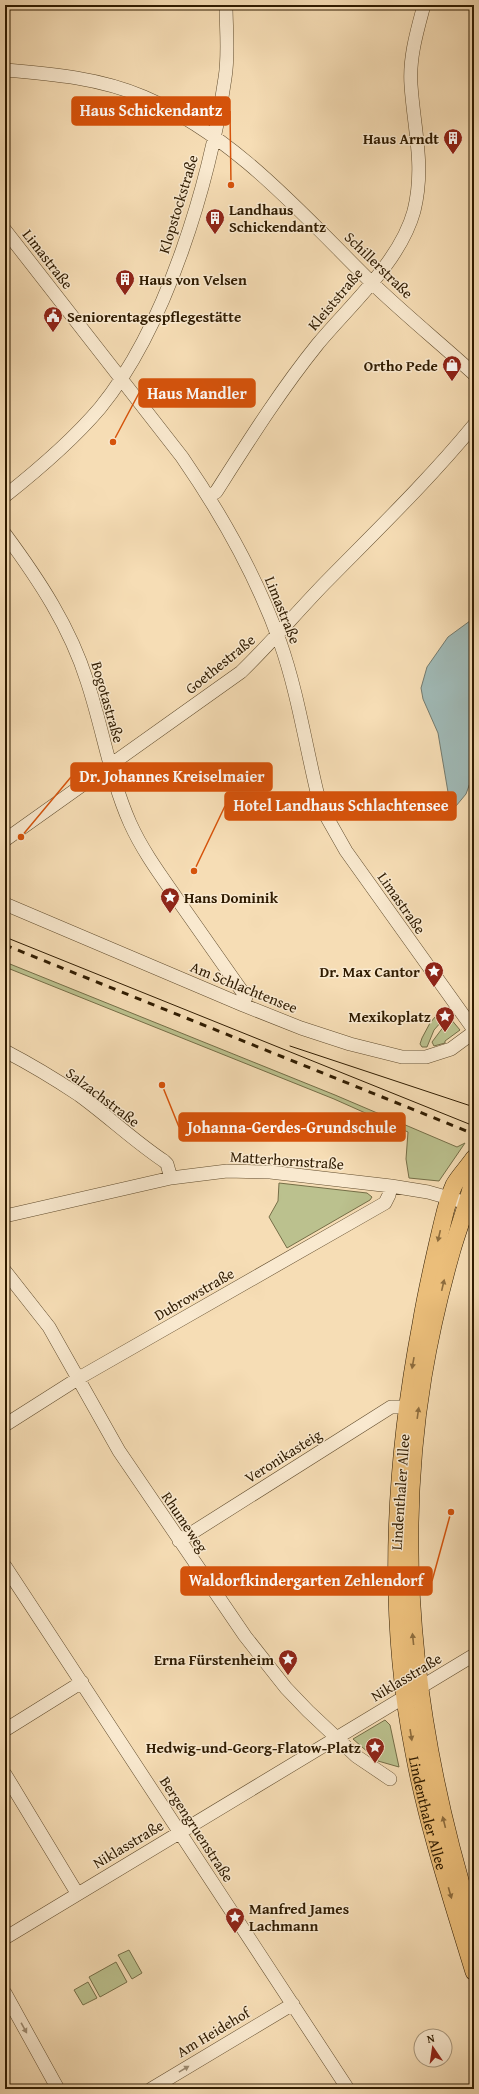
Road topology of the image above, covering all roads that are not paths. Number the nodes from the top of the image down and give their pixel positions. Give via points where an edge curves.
1 (226, 5) edge
2 (424, 5) edge
3 (5, 70) edge
4 (214, 136) junction
5 (5, 230) edge
6 (372, 282) junction
7 (474, 374) edge
8 (121, 379) junction
9 (474, 425) edge
10 (5, 496) edge
11 (209, 496) junction
12 (5, 534) edge
13 (277, 635) junction
14 (110, 766) junction
15 (5, 840) edge
16 (5, 904) edge
17 (243, 1005) junction
18 (474, 1031) edge
19 (5, 1051) edge
20 (474, 1158) edge
21 (474, 1176) edge
22 (171, 1178) junction
23 (391, 1186) junction
24 (450, 1198) junction
25 (470, 1204) edge
26 (5, 1216) edge
27 (5, 1271) edge
28 (79, 1378) junction
29 (407, 1407) junction
30 (5, 1425) edge
31 (179, 1541) junction
32 (5, 1566) edge
33 (474, 1655) edge
34 (82, 1682) junction
35 (412, 1692) junction
36 (5, 1730) edge
37 (337, 1738) junction
38 (5, 1774) edge
39 (390, 1778) dead end
40 (180, 1832) junction
41 (78, 1894) junction
42 (474, 1927) edge
43 (5, 1938) edge
44 (474, 1972) edge
45 (5, 1993) edge
46 (293, 2004) junction
47 (58, 2089) edge
48 (151, 2089) edge
49 (348, 2089) edge

1 - 4 street, Klopstockstraße via 226,76
2 - 6 street, Kleiststraße via 414,43 411,84 419,148 418,190 408,228 399,246
3 - 4 street, Schillerstraße via 63,75 144,96
4 - 6 street, Schillerstraße via 286,196
4 - 8 street, Klopstockstraße via 200,196 178,261 153,322
5 - 8 street, Limastraße
6 - 7 street, Schillerstraße
6 - 11 street, Kleiststraße via 317,345 265,416 216,492
8 - 10 street, Klopstockstraße via 100,408 75,435 38,470
8 - 11 street, Limastraße via 165,434
9 - 13 street, Goethestraße via 452,452
11 - 13 street, Limastraße via 247,566
12 - 14 street, Bogotastraße via 45,590 74,647 87,681
13 - 14 street, Goethestraße via 241,672
13 - 18 street, Limastraße via 317,792 332,828 350,858
14 - 15 street, Goethestraße
14 - 17 street, Bogotastraße via 130,823 140,843 246,997
16 - 17 street, Am Schlachtensee
17 - 18 street, Am Schlachtensee via 301,1028 402,1057 436,1055 451,1049
19 - 22 street, Salzachstraße via 38,1068 79,1096 164,1161
20 - 24 main road, Lindenthaler Allee via 455,1185
21 - 25 main road, Lindenthaler Allee
22 - 23 street, Matterhornstraße via 205,1172 244,1170
22 - 26 street, Matterhornstraße
23 - 24 street, Matterhornstraße
23 - 28 street, Dubrowstraße via 385,1203
24 - 25 street, Matterhornstraße
24 -> 29 main road, Lindenthaler Allee via 428,1284
35 -> 25 main road, Lindenthaler Allee via 409,1578 414,1442 424,1375 448,1265
27 - 28 street, Rhumeweg via 49,1327
28 - 30 street, Dubrowstraße
28 - 31 street, Rhumeweg via 119,1451
29 - 31 street, Veronikasteig via 391,1407
29 - 35 main road, Lindenthaler Allee via 400,1462 396,1545 398,1621
31 - 37 street, Rhumeweg via 266,1664
32 - 34 street, Bergengruenstraße
33 - 35 street, Niklasstraße
34 - 36 street
34 - 40 street, Bergengruenstraße
35 - 37 street, Niklasstraße
42 -> 35 main road, Lindenthaler Allee via 440,1806
35 -> 44 main road, Lindenthaler Allee via 423,1796
37 - 39 street, Rhumeweg via 356,1756
37 - 40 street, Niklasstraße
38 - 41 street
40 - 41 street, Niklasstraße
40 - 46 street, Bergengruenstraße
41 - 43 street, Niklasstraße
45 -> 47 street
48 -> 46 street, Am Heidehof
46 - 49 street, Bergengruenstraße

